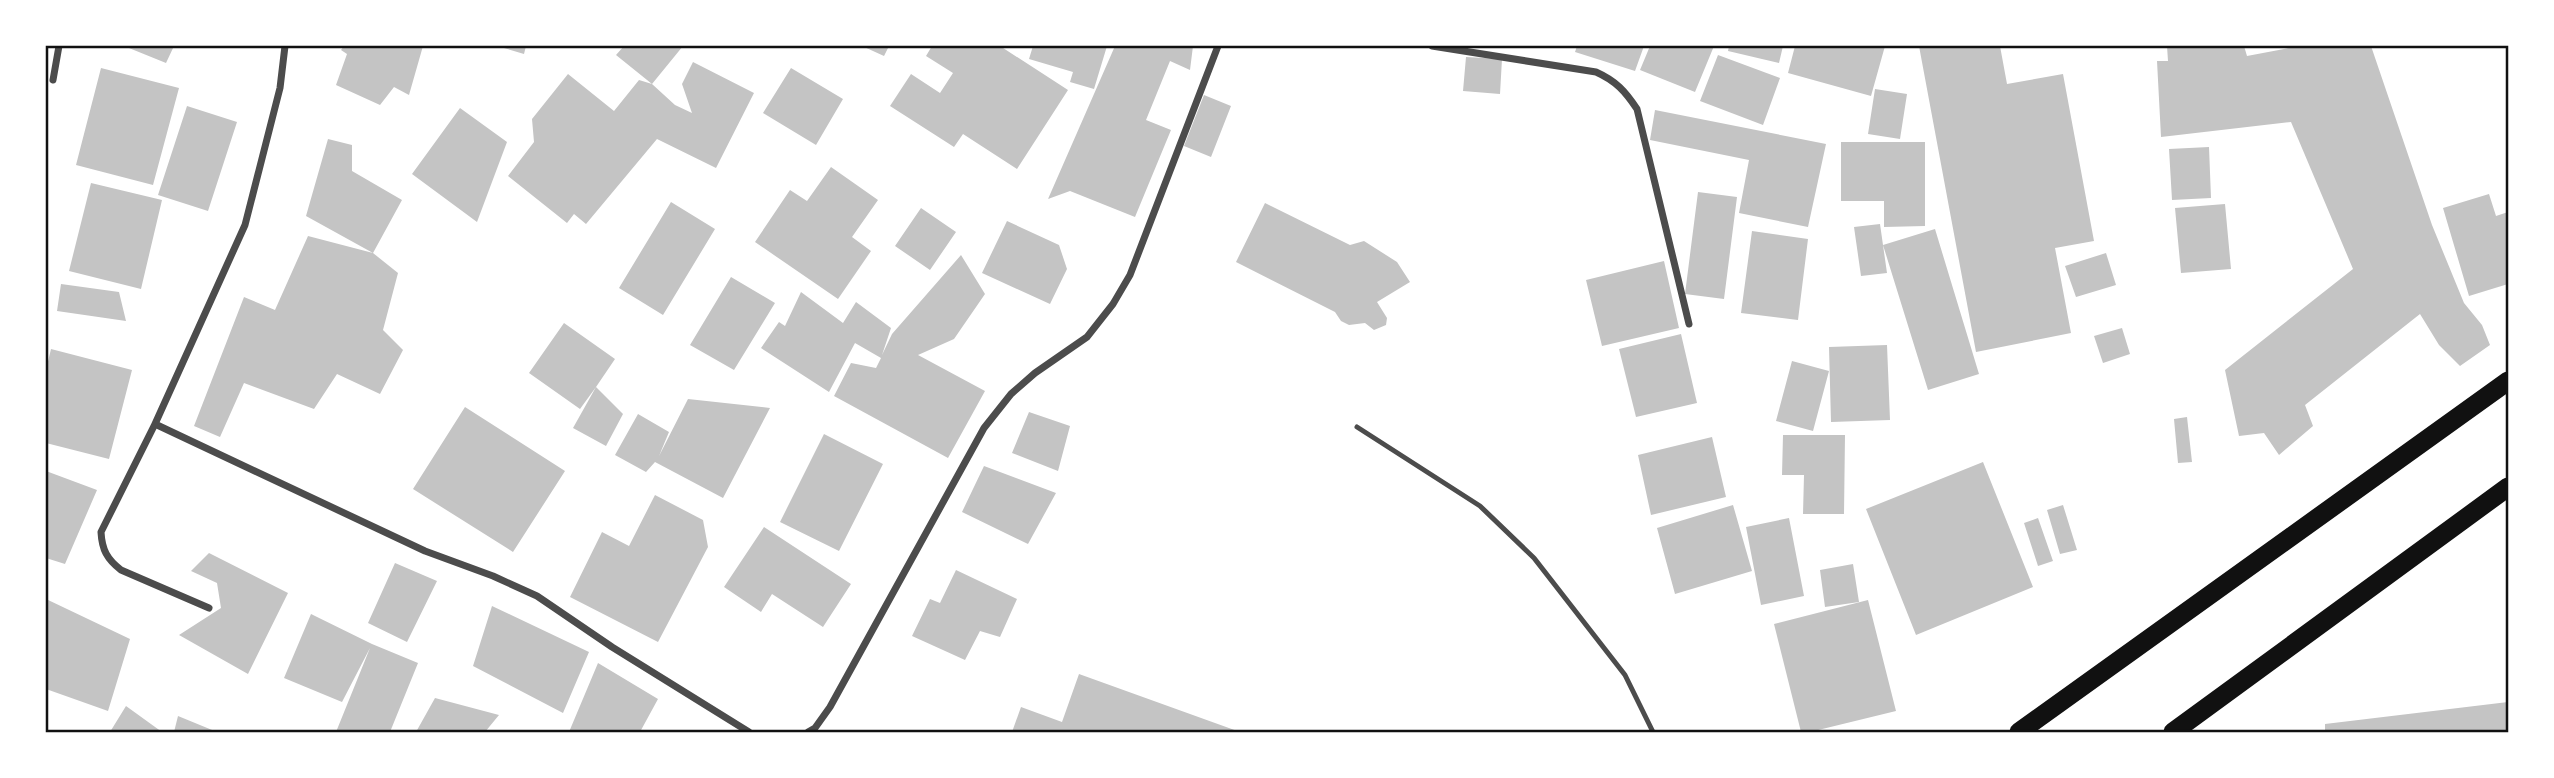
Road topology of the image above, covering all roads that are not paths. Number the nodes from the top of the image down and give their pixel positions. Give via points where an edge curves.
1 (60, 46) edge
2 (285, 46) edge
3 (1217, 46) edge
4 (1432, 46) edge
5 (53, 80) dead end
6 (1689, 324) dead end
7 (2508, 381) edge
8 (155, 424) junction
9 (1357, 428) dead end
10 (2508, 487) edge
11 (209, 608) dead end
12 (749, 733) edge
13 (808, 733) edge
14 (1653, 733) edge
15 (2019, 733) edge
16 (2173, 733) edge

1 - 5 street
2 - 8 street via 280,88 245,225
3 - 13 street via 1130,275 1114,304 1087,337 1011,394 984,428 830,707
4 - 6 street via 1596,72 1624,89 1637,109
7 - 15 highway
8 - 11 street via 101,533 102,547 121,570
8 - 12 street via 425,551 537,596
9 - 14 lane via 1480,506 1534,558 1625,676
10 - 16 highway

